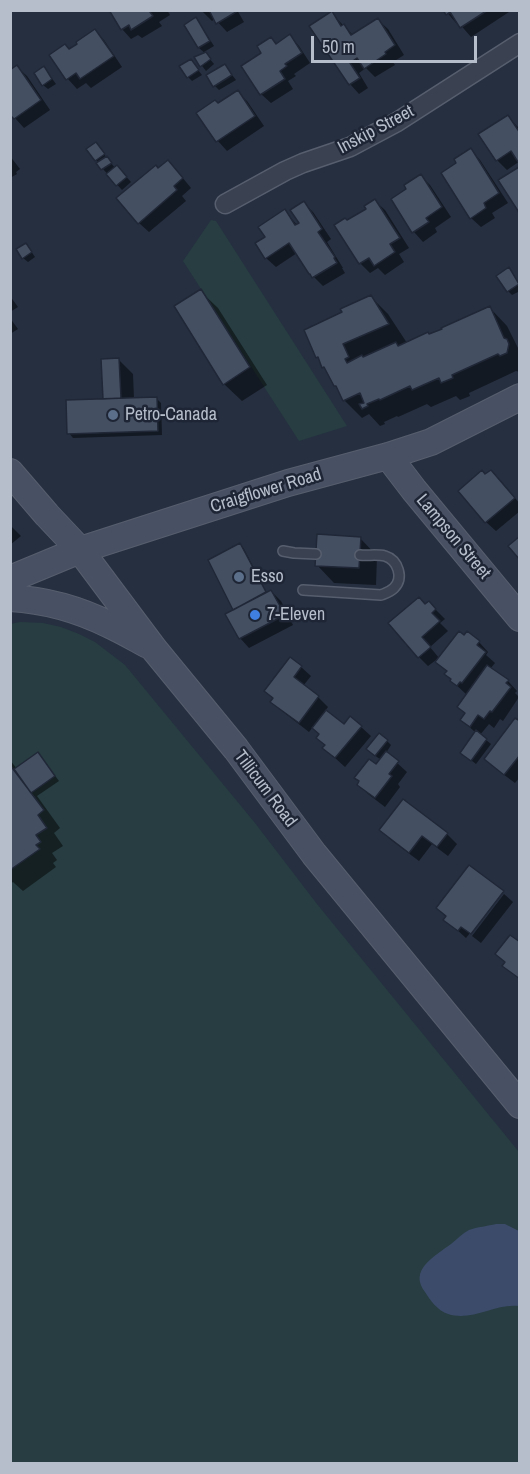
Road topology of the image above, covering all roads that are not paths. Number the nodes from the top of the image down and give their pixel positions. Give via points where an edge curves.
1 (519, 43) edge
2 (225, 204) dead end
3 (519, 397) edge
4 (388, 456) junction
5 (10, 472) edge
6 (80, 550) junction
7 (283, 551) dead end
8 (316, 554) dead end
9 (360, 555) dead end
10 (10, 579) edge
11 (303, 590) dead end
12 (10, 598) edge
13 (519, 618) edge
14 (153, 647) junction
15 (519, 1105) edge

1 - 2 street, Inskip Street via 397,122 350,147 285,171
3 - 4 main road, Craigflower Road via 431,442
4 - 6 main road, Craigflower Road via 288,483
4 - 13 main road, Lampson Street
5 - 6 main road, Tillicum Road
6 - 10 main road, Craigflower Road
6 - 14 main road, Tillicum Road
7 - 8 lane
9 - 11 lane via 385,556 395,563 399,575 394,589 381,595
12 - 14 main road via 85,614
14 - 15 main road, Tillicum Road via 314,854

